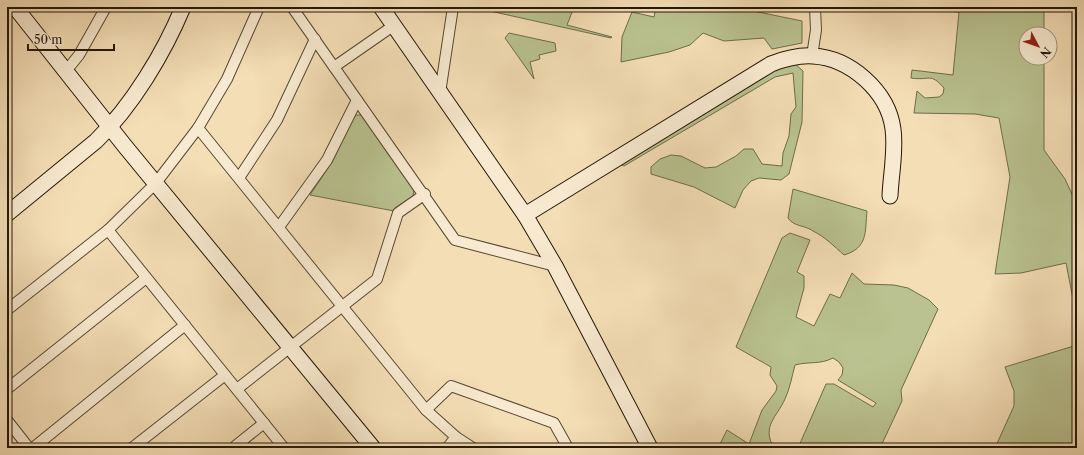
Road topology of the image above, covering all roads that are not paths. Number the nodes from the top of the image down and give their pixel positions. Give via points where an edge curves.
1 (15, 7) edge
2 (183, 7) edge
3 (259, 7) edge
4 (292, 7) edge
5 (380, 7) edge
6 (454, 7) edge
7 (815, 7) edge
8 (105, 8) edge
9 (393, 26) junction
10 (314, 39) junction
11 (812, 56) junction
12 (334, 67) junction
13 (66, 71) junction
14 (440, 93) junction
15 (357, 100) junction
16 (110, 127) junction
17 (198, 128) junction
18 (239, 178) junction
19 (156, 183) junction
20 (424, 194) junction
21 (890, 196) dead end
22 (7, 214) edge
23 (525, 215) junction
24 (279, 227) junction
25 (108, 230) junction
26 (555, 266) junction
27 (146, 278) junction
28 (343, 306) junction
29 (7, 310) edge
30 (185, 325) junction
31 (290, 346) junction
32 (225, 375) junction
33 (7, 389) edge
34 (237, 390) junction
35 (426, 410) junction
36 (7, 420) edge
37 (264, 423) junction
38 (456, 437) junction
39 (29, 448) edge
40 (33, 448) edge
41 (132, 448) edge
42 (233, 448) edge
43 (284, 448) edge
44 (373, 448) edge
45 (446, 448) edge
46 (473, 448) edge
47 (568, 448) edge
48 (650, 448) edge

1 - 13 street
2 - 16 street via 143,80
3 - 17 street via 227,79
4 - 10 street
5 - 9 street
6 - 14 street
7 - 11 street via 816,30
8 - 13 street via 79,55
9 - 12 street
9 - 14 street
10 - 12 street
10 - 18 street via 277,120
11 - 21 street via 828,58 850,67 870,84 885,105 893,128 894,146
11 - 23 street via 785,59 771,64
12 - 15 street
13 - 16 street
14 - 23 street
15 - 20 street
15 - 24 street via 327,160
16 - 19 street
16 - 22 street
17 - 18 street
17 - 19 street
18 - 24 street
19 - 25 street
19 - 31 street
20 - 26 street via 456,240
20 - 28 street via 398,213 377,279
23 - 26 street
24 - 28 street
25 - 27 street
25 - 29 street
26 - 48 street
27 - 30 street
27 - 33 street
28 - 31 street
28 - 35 street
30 - 32 street
30 - 40 street
31 - 34 street
31 - 44 street
32 - 34 street
32 - 41 street
34 - 37 street
35 - 38 street
35 - 47 street via 451,386 554,422
36 - 39 street
37 - 42 street
37 - 43 street
38 - 45 street
38 - 46 street

